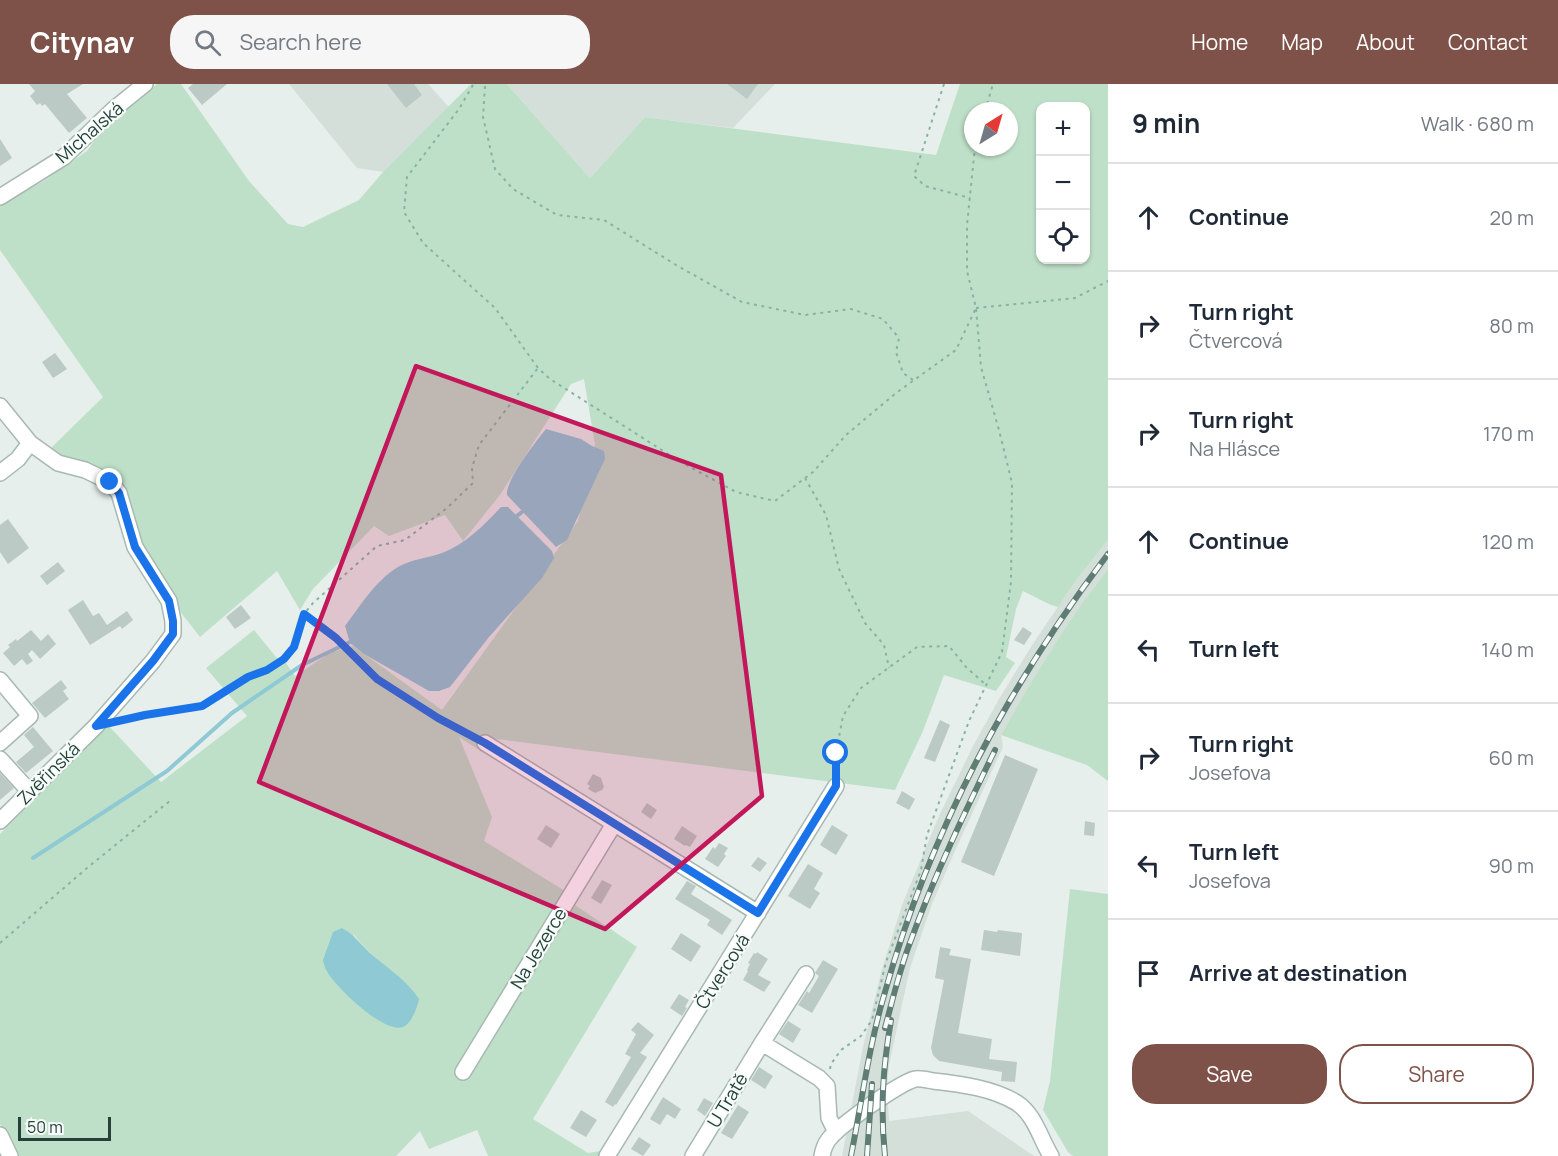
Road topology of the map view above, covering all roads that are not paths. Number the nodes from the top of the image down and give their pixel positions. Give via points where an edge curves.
1 (145, 84) edge
2 (0, 197) edge
3 (0, 406) edge
4 (30, 443) junction
5 (0, 474) edge
6 (0, 680) edge
7 (0, 743) edge
8 (485, 743) road end
9 (0, 759) edge
10 (836, 786) road end
11 (30, 792) junction
12 (0, 821) edge
13 (614, 824) junction
14 (758, 913) junction
15 (806, 974) dead end
16 (762, 1043) junction
17 (463, 1072) dead end
18 (836, 1132) junction
19 (0, 1135) edge
20 (10, 1156) edge
21 (607, 1156) edge
22 (693, 1156) edge
23 (822, 1156) edge
24 (1051, 1156) edge

1 - 2 street, Michalská via 64,157
3 - 4 street, Zvěřinská
4 - 5 street
4 - 11 street, Zvěřinská via 58,463 110,482 119,493 135,547 169,601 173,621 173,634 153,661
6 - 7 street via 30,716
8 - 13 street
9 - 11 street
10 - 14 street, Čtvercová
11 - 12 street, Zvěřinská
13 - 14 street
13 - 17 street, Na Jezerce
14 - 21 street, Čtvercová
15 - 16 street, U Tratě
16 - 18 street via 827,1086 829,1118
16 - 22 street, U Tratě
18 - 23 street
18 - 24 street via 891,1091 916,1079 961,1084 996,1093 1024,1108
19 - 20 street

